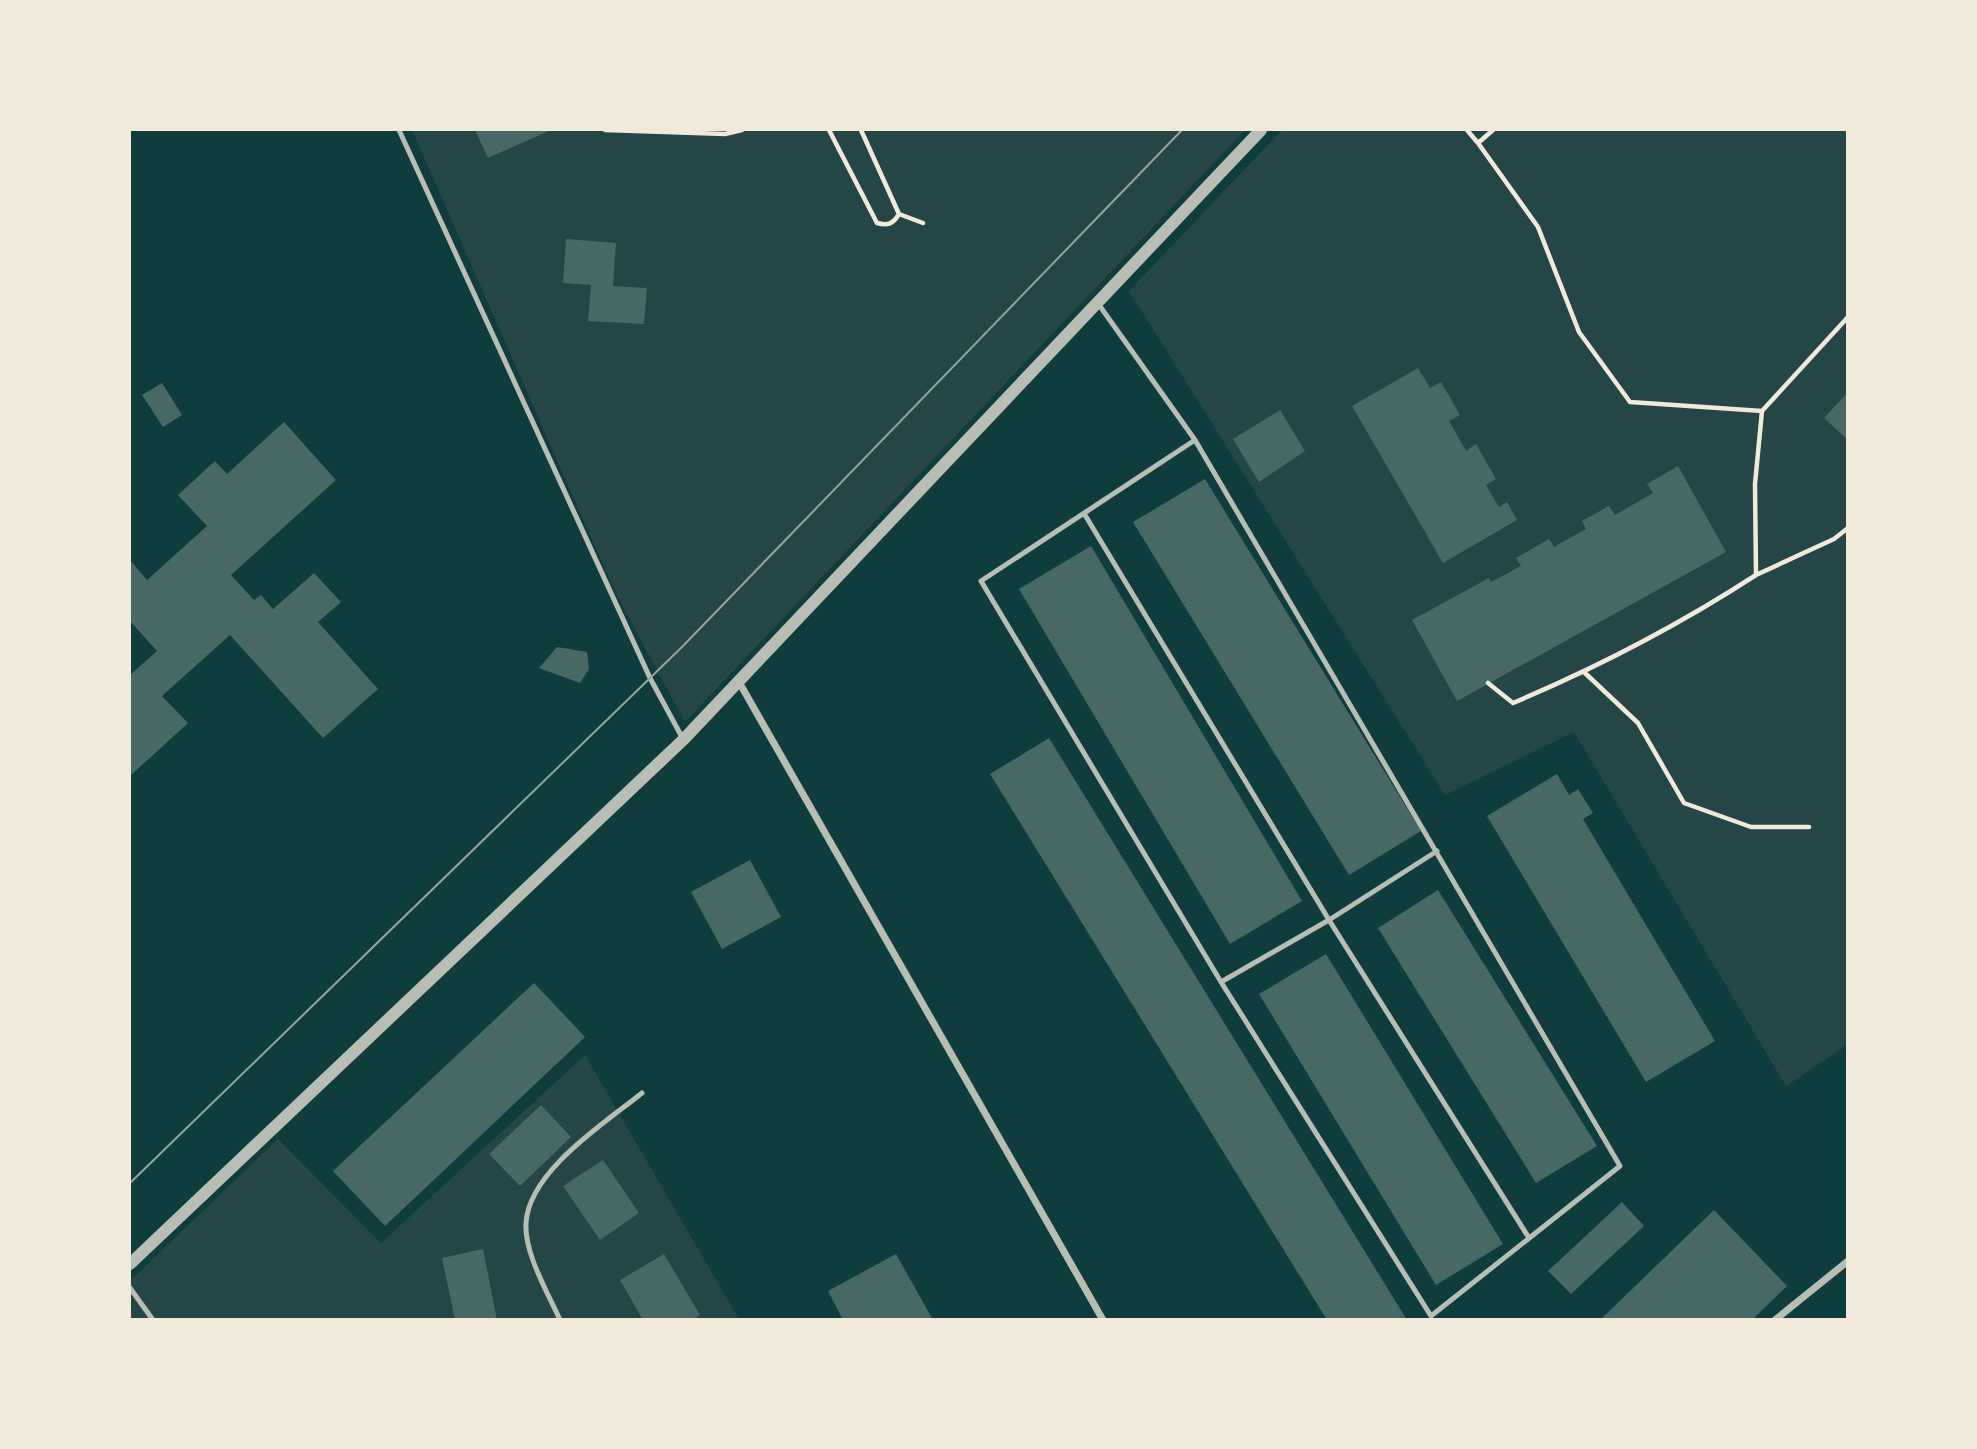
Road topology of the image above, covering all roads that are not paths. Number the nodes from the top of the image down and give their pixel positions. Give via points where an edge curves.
1 (399, 130) edge
2 (1261, 130) edge
3 (1097, 302) junction
4 (1195, 440) junction
5 (1085, 515) junction
6 (739, 682) junction
7 (684, 740) junction
8 (1437, 851) junction
9 (1329, 920) junction
10 (1222, 982) junction
11 (642, 1093) dead end
12 (1529, 1238) junction
13 (1847, 1261) edge
14 (130, 1264) edge
15 (130, 1288) edge
16 (153, 1320) edge
17 (561, 1320) edge
18 (1103, 1320) edge
19 (1775, 1320) edge

1 - 7 lane via 650,678
2 - 3 street
3 - 4 lane
3 - 6 street
4 - 5 lane
4 - 8 lane
5 - 9 lane
5 - 10 lane via 981,581
6 - 7 street
6 - 18 street
7 - 14 street
8 - 9 lane
8 - 12 lane via 1620,1166
9 - 10 lane
9 - 12 lane
10 - 12 lane via 1431,1316
11 - 17 lane via 569,1151 541,1183 526,1223 534,1262
13 - 19 street
15 - 16 lane

